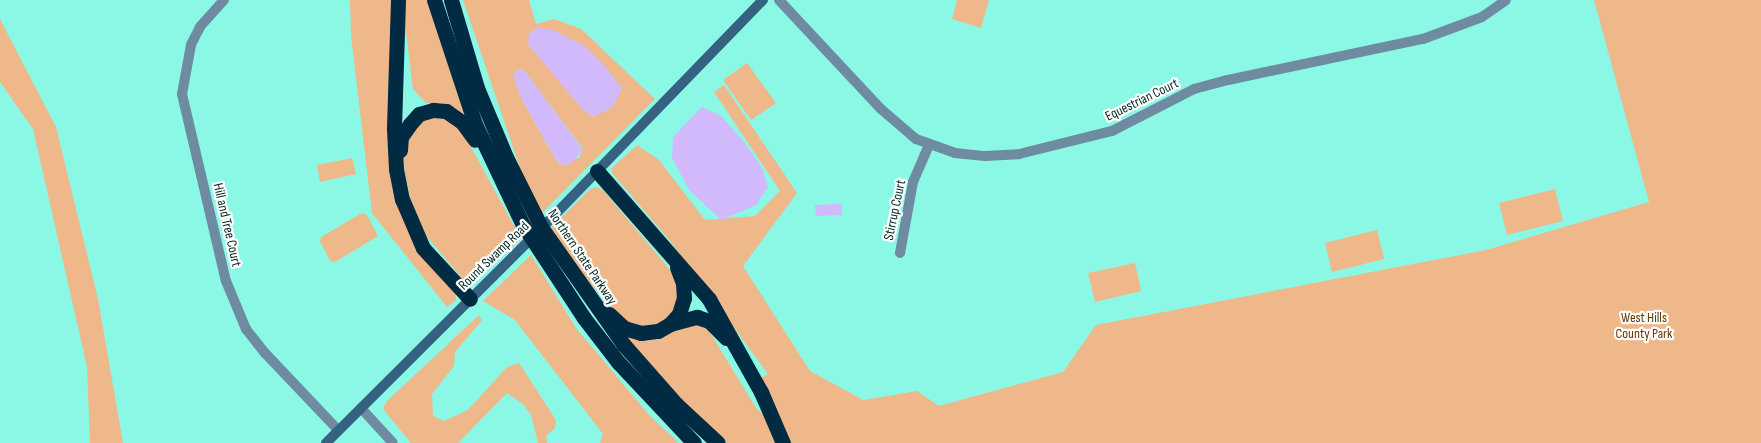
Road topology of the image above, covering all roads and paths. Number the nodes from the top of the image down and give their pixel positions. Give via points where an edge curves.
1 (224, 0) edge
2 (398, 0) edge
3 (434, 0) edge
4 (451, 0) edge
5 (764, 0) edge
6 (778, 0) edge
7 (1506, 0) edge
8 (929, 146) junction
9 (494, 169) junction
10 (597, 171) junction
11 (663, 245) junction
12 (900, 253) dead end
13 (550, 256) junction
14 (569, 271) junction
15 (470, 299) junction
16 (670, 324) junction
17 (744, 358) junction
18 (361, 408) junction
19 (338, 430) junction
20 (326, 443) edge
21 (393, 443) edge
22 (694, 443) edge
23 (718, 443) edge
24 (783, 443) edge

1 - 19 street, Hill and Tree Court via 200,27 192,44 182,94 226,281 246,328 260,347
2 - 15 highway via 394,129 396,169 402,199 423,248
3 - 9 highway, Northern State Parkway via 451,61
4 - 13 highway, Northern State Parkway via 477,88
5 - 10 street, Round Swamp Road
6 - 8 street, Equestrian Court via 881,109
7 - 8 street, Equestrian Court via 1482,16 1423,39 1194,90 1112,131 1065,144 1019,154 985,156
8 - 12 street, Stirrup Court via 913,182
9 - 13 highway, Northern State Parkway via 523,225
9 - 15 highway via 462,122 446,110 419,114 401,137 401,169 415,221 428,245
10 - 11 highway
10 - 15 street, Round Swamp Road
11 - 16 highway via 680,274 684,291 682,306
11 - 17 highway via 709,299
13 - 14 highway, Northern State Parkway
13 - 22 highway, Northern State Parkway via 618,362
14 - 16 highway via 624,328 649,333
14 - 23 highway, Northern State Parkway via 650,377
15 - 18 street, Round Swamp Road
16 - 17 highway via 686,318 709,321
17 - 24 highway
18 - 19 street, Round Swamp Road
18 - 21 street
19 - 20 street, Round Swamp Road

